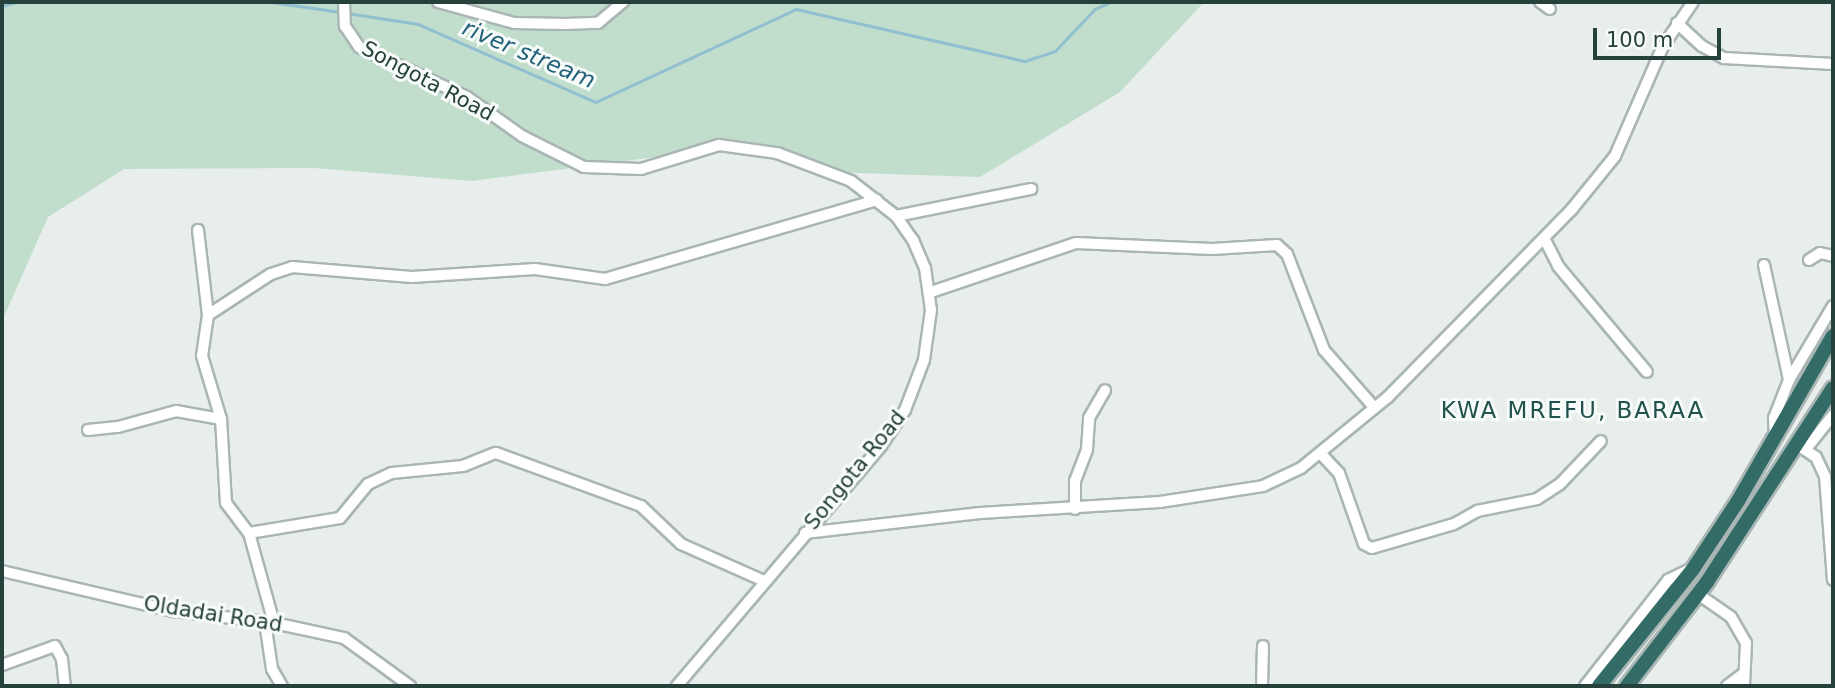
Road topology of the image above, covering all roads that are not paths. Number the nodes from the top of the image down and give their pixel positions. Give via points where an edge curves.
1 (438, 2) edge
2 (623, 2) edge
3 (1540, 2) edge
4 (1693, 2) edge
5 (343, 9) edge
6 (1550, 9) dead end
7 (1677, 23) junction
8 (1833, 64) edge
9 (1031, 189) dead end
10 (877, 200) junction
11 (896, 216) junction
12 (198, 230) dead end
13 (1545, 240) junction
14 (1833, 256) edge
15 (1809, 260) dead end
16 (1764, 265) dead end
17 (931, 292) junction
18 (1833, 306) edge
19 (208, 315) junction
20 (1833, 335) edge
21 (1647, 372) dead end
22 (1789, 380) junction
23 (1833, 388) edge
24 (1105, 390) dead end
25 (1373, 406) junction
26 (1833, 415) edge
27 (221, 419) junction
28 (88, 430) dead end
29 (1775, 438) junction
30 (1601, 441) dead end
31 (1800, 446) junction
32 (1322, 455) junction
33 (1075, 509) junction
34 (249, 533) junction
35 (805, 533) junction
36 (1693, 569) junction
37 (2, 571) edge
38 (1833, 580) edge
39 (764, 581) junction
40 (1698, 594) junction
41 (270, 622) junction
42 (1263, 646) dead end
43 (1619, 660) junction
44 (2, 665) edge
45 (1744, 673) junction
46 (1631, 681) edge
47 (65, 686) edge
48 (282, 686) edge
49 (410, 686) edge
50 (677, 686) edge
51 (1262, 686) edge
52 (1585, 686) edge
53 (1599, 686) edge
54 (1727, 686) edge
55 (1744, 686) edge

1 - 2 street via 514,23 565,24 598,23
3 - 6 street
4 - 7 street
5 - 10 street, Songota Road via 348,34 359,47 467,97 522,135 584,166 641,169 719,145 740,146 777,153 851,181
7 - 8 street via 1702,46 1724,58
7 - 13 street via 1615,156
9 - 11 street
10 - 11 street, Songota Road
10 - 19 street via 605,279 535,269 412,277 292,267 271,274
11 - 17 street, Songota Road via 913,240
12 - 19 street
13 - 21 street via 1558,266
13 - 25 street via 1388,397
14 - 15 street via 1820,253
16 - 22 street
17 - 25 street via 1085,241 1212,249 1277,245 1287,254 1324,350
17 - 35 street, Songota Road via 924,360 905,410 881,446
18 - 22 street
19 - 27 street via 202,356
20 - 29 highway
22 - 29 street via 1774,418
23 - 31 highway
24 - 33 street via 1088,418 1087,449 1075,481
25 - 32 street
26 - 31 street
27 - 28 street via 176,411 118,428
27 - 34 street via 226,503
29 - 36 highway
30 - 32 street via 1560,484 1537,499 1477,511 1454,524 1372,548 1364,544 1339,473
31 - 38 street via 1816,457 1825,476
31 - 40 highway
32 - 33 street via 1280,480 1240,492
33 - 35 street via 980,513
34 - 39 street via 337,519 374,480 405,470 463,466 496,453 641,506 681,544
34 - 41 street
35 - 39 street, Songota Road
36 - 43 highway
36 - 52 street via 1668,580
37 - 41 street, Oldadai Road via 173,611
39 - 50 street, Songota Road
40 - 45 street via 1734,622 1748,649
40 - 46 highway
41 - 48 street via 272,669
41 - 49 street, Oldadai Road via 344,638
42 - 51 street
43 - 46 highway
43 - 53 highway
44 - 47 street via 55,646 62,659
45 - 54 street
45 - 55 street

